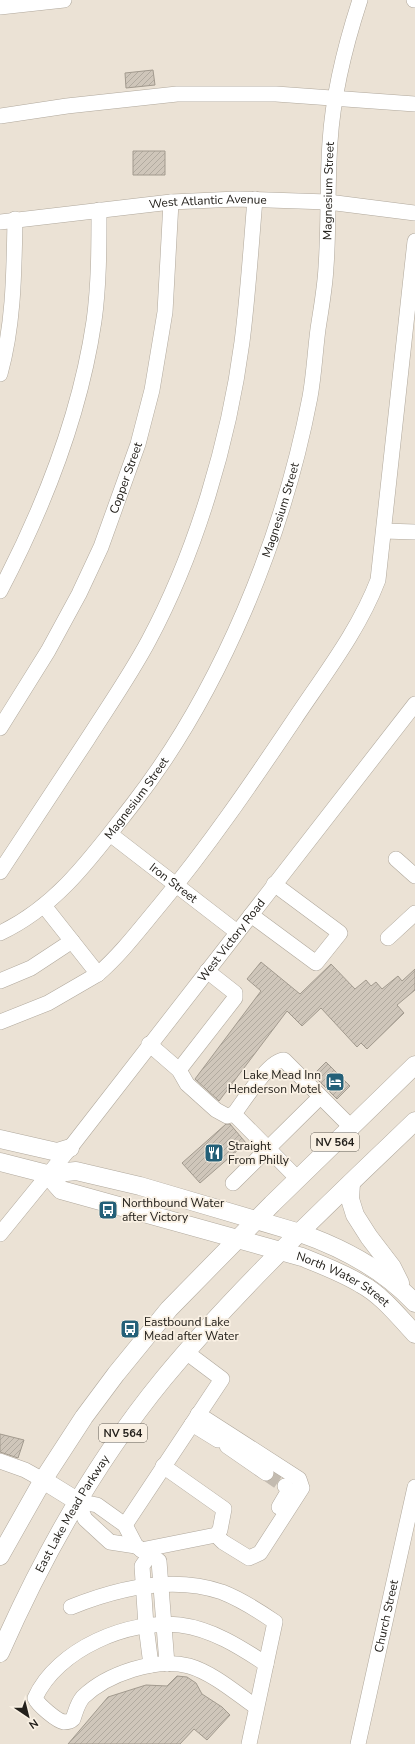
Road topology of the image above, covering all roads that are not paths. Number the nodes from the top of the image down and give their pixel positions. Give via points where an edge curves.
1 (64, 0) edge
2 (360, 0) edge
3 (0, 7) edge
4 (336, 97) junction
5 (415, 104) edge
6 (0, 116) edge
7 (255, 199) junction
8 (172, 202) junction
9 (328, 202) junction
10 (99, 210) junction
11 (415, 213) edge
12 (15, 219) junction
13 (0, 222) edge
14 (415, 241) edge
15 (0, 374) edge
16 (384, 531) junction
17 (415, 532) edge
18 (0, 591) edge
19 (415, 704) edge
20 (0, 728) edge
21 (110, 834) junction
22 (396, 859) dead end
23 (0, 872) edge
24 (415, 876) edge
25 (274, 884) junction
26 (176, 885) junction
27 (45, 907) junction
28 (415, 913) edge
29 (251, 915) junction
30 (237, 932) junction
31 (0, 933) edge
32 (388, 938) dead end
33 (72, 941) junction
34 (207, 971) junction
35 (98, 974) junction
36 (0, 981) edge
37 (0, 1022) edge
38 (149, 1044) junction
39 (415, 1065) edge
40 (179, 1070) junction
41 (320, 1097) junction
42 (234, 1114) junction
43 (415, 1121) edge
44 (351, 1127) junction
45 (0, 1139) edge
46 (70, 1148) junction
47 (268, 1149) junction
48 (0, 1162) edge
49 (47, 1174) junction
50 (298, 1179) junction
51 (232, 1183) dead end
52 (351, 1183) junction
53 (246, 1230) junction
54 (0, 1234) edge
55 (290, 1242) junction
56 (410, 1298) edge
57 (415, 1334) edge
58 (186, 1352) junction
59 (195, 1419) junction
60 (0, 1461) edge
61 (163, 1466) junction
62 (266, 1473) tunnel mouth
63 (43, 1480) junction
64 (285, 1486) dead end
65 (415, 1487) edge
66 (77, 1501) junction
67 (125, 1525) junction
68 (218, 1532) junction
69 (142, 1551) junction
70 (0, 1556) edge
71 (160, 1584) junction
72 (143, 1586) junction
73 (71, 1607) dead end
74 (164, 1624) junction
75 (146, 1626) junction
76 (0, 1653) edge
77 (167, 1664) junction
78 (266, 1664) junction
79 (151, 1665) junction
80 (256, 1707) junction
81 (249, 1744) edge
82 (358, 1744) edge

1 - 3 street
2 - 4 street, Magnesium Street via 348,39
4 - 5 street
4 - 6 street via 177,94
4 - 9 street, Magnesium Street via 330,141
7 - 8 street, West Atlantic Avenue
7 - 9 street, West Atlantic Avenue
7 - 23 street via 242,342 234,391 217,463 174,588 149,641 106,712
8 - 10 street, West Atlantic Avenue
8 - 20 street, Copper Street via 165,312 152,390 138,444 101,547 79,594 48,651
9 - 11 street, West Atlantic Avenue
9 - 21 street, Magnesium Street via 326,269 310,396 293,470 272,540 236,631 198,703 152,779
10 - 12 street, West Atlantic Avenue
10 - 18 street via 99,256 94,321 82,381 49,489
12 - 13 street, West Atlantic Avenue
12 - 15 street via 14,293
14 - 16 street
16 - 17 street
16 - 26 street via 378,580 369,604 230,815
19 - 25 street, West Victory Road
21 - 26 street, Iron Street
21 - 27 street, Magnesium Street
22 - 24 street
25 - 29 street, West Victory Road
25 - 29 street via 340,933 316,963
26 - 30 street, Iron Street
26 - 35 street via 115,959
27 - 31 street, Magnesium Street via 18,925
27 - 33 street
28 - 32 street
29 - 30 street, West Victory Road
30 - 34 street, West Victory Road
33 - 35 street
33 - 36 street via 31,968
34 - 38 street, West Victory Road
34 - 40 street via 235,993 235,998
35 - 37 street via 48,1003
38 - 40 street
38 - 46 street, West Victory Road
39 - 44 main road, NV 564
40 - 42 street via 187,1084 216,1110 227,1116
41 - 42 street via 284,1060 280,1060 270,1067
41 - 44 street
41 - 47 street
42 - 47 street
43 - 52 main road, NV 564
44 - 50 main road, NV 564
45 - 46 main road via 57,1152
46 - 49 street, West Victory Road
47 - 50 street
47 - 51 street
48 - 49 main road
49 - 53 main road via 76,1171 140,1186
49 - 53 main road via 61,1190
49 - 54 street, West Victory Road
50 - 53 main road, NV 564
52 - 55 main road, NV 564
52 - 56 main road via 350,1199 355,1215 392,1267
53 - 55 main road, North Water Street via 278,1226
53 - 55 main road, North Water Street via 258,1246
53 - 63 main road, NV 564 via 169,1309 116,1374
55 - 56 main road, North Water Street via 324,1241 366,1262
55 - 57 main road, North Water Street via 324,1265 362,1284
55 - 58 main road, East Lake Mead Parkway / NV 564
58 - 59 street via 222,1379
58 - 66 main road, East Lake Mead Parkway / NV 564 via 115,1444
59 - 61 street
59 - 62 street via 223,1443
59 - 68 street via 292,1474 299,1479 302,1488 260,1553 249,1558 222,1542
60 - 63 street
61 - 67 street
61 - 68 street via 224,1509
63 - 66 main road
63 - 70 main road, NV 564
64 - 68 street via 289,1490 254,1546 246,1547
65 - 82 street, Church Street
66 - 67 street via 97,1505
66 - 69 street via 85,1519 110,1542
66 - 76 main road, East Lake Mead Parkway / NV 564 via 21,1606
67 - 69 street
68 - 69 street
69 - 71 street via 159,1561
69 - 72 street
71 - 72 street
71 - 74 street
71 - 78 street via 199,1586 223,1592 275,1622
72 - 73 street via 97,1596
72 - 75 street
74 - 75 street
74 - 77 street
74 - 78 street via 181,1625 214,1634 239,1646
75 - 79 street
75 - 79 street via 120,1631 88,1644 51,1674 35,1698 40,1706 54,1716 63,1722 69,1722 84,1697 96,1687 119,1674
77 - 79 street
77 - 80 street via 188,1666 207,1674
78 - 80 street
80 - 81 street

